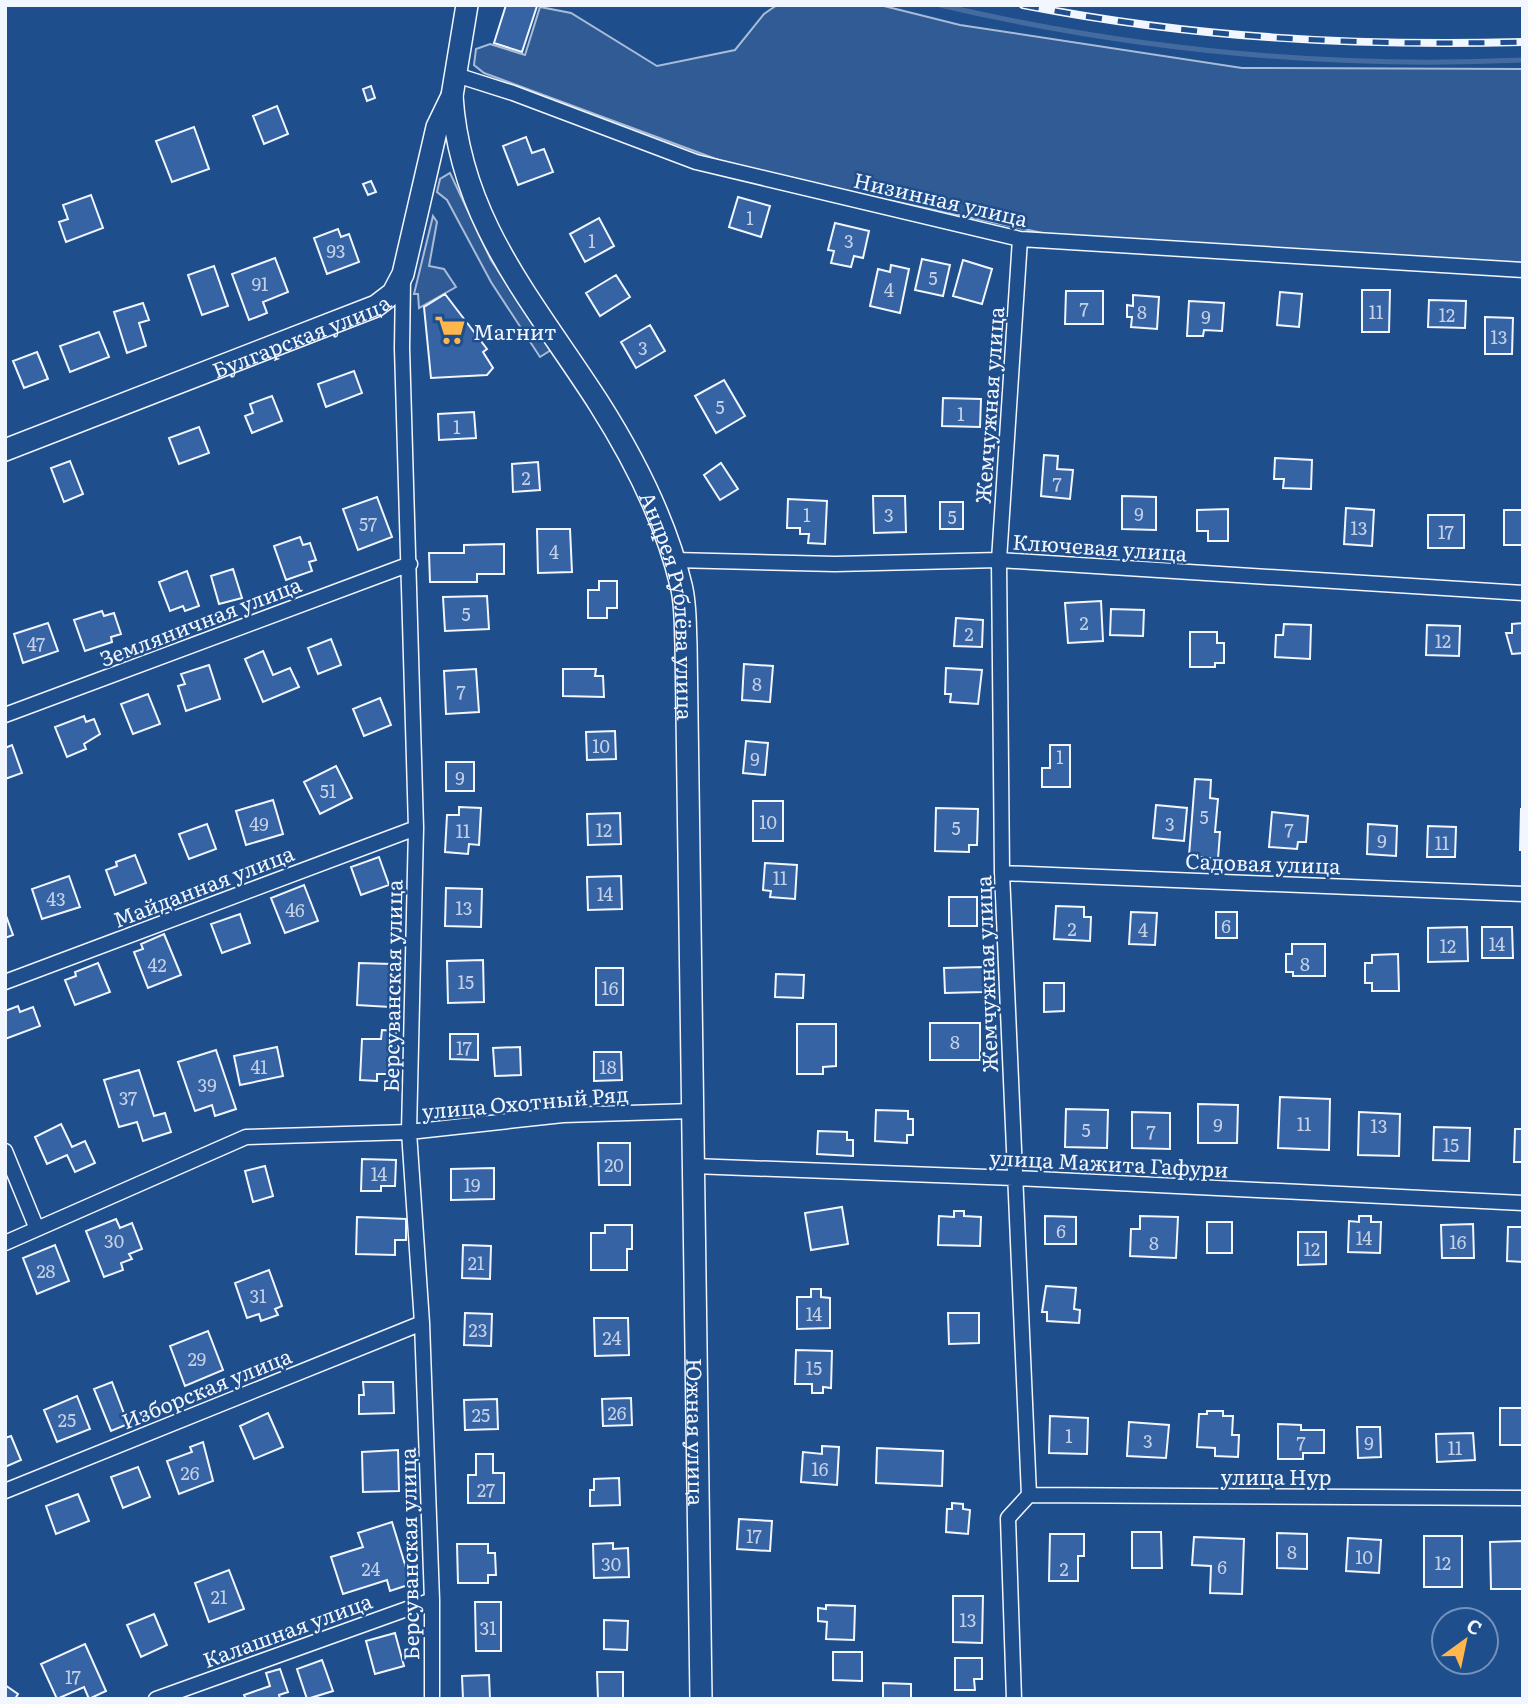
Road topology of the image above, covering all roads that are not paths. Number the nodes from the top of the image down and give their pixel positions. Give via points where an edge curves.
1 (467, 5) edge
2 (452, 85) junction
3 (1020, 239) junction
4 (1523, 270) edge
5 (403, 274) junction
6 (5, 450) edge
7 (674, 560) junction
8 (999, 560) junction
9 (410, 564) junction
10 (1523, 593) edge
11 (5, 715) edge
12 (416, 828) junction
13 (1002, 873) junction
14 (1523, 894) edge
15 (5, 982) edge
16 (693, 1111) junction
17 (409, 1132) junction
18 (5, 1151) edge
19 (694, 1166) junction
20 (1014, 1178) junction
21 (1523, 1203) edge
22 (37, 1229) junction
23 (5, 1243) edge
24 (422, 1323) junction
25 (5, 1491) edge
26 (1029, 1495) junction
27 (1523, 1498) edge
28 (432, 1600) junction
29 (156, 1699) edge
30 (432, 1699) edge
31 (701, 1699) edge
32 (1014, 1699) edge

1 - 2 street, Булгарская улица
2 - 3 street, Низинная улица via 513,93 696,162
2 - 5 street, Булгарская улица via 437,127
2 - 7 street, Андрея Рублёва улица via 454,134 462,168 490,238 606,417 639,475
3 - 4 street, Низинная улица
3 - 8 street, Жемчужная улица
5 - 6 street, Булгарская улица via 393,293 376,306
5 - 9 street, Берсуванская улица
7 - 8 street, Ключевая улица via 835,564
7 - 16 street, Андрея Рублёва улица via 682,588 686,644
8 - 10 street, Ключевая улица
8 - 13 street, Жемчужная улица
9 - 11 street, Земляничная улица
9 - 12 street, Берсуванская улица
12 - 15 street, Майданная улица
12 - 17 street, Берсуванская улица
13 - 14 street, Садовая улица
13 - 20 street, Жемчужная улица
16 - 17 street, улица Охотный Ряд via 563,1115
16 - 19 street, Андрея Рублёва улица
17 - 22 street, улица Охотный Ряд via 246,1137
17 - 24 street, Берсуванская улица
18 - 22 street
19 - 20 street, улица Мажита Гафури
19 - 31 street, Южная улица
20 - 21 street, улица Мажита Гафури
20 - 26 street, Жемчужная улица
22 - 23 street, улица Охотный Ряд
24 - 25 street, Изборская улица
24 - 28 street, Берсуванская улица
26 - 27 street, улица Нур
26 - 32 street via 1008,1518
28 - 29 street, Калашная улица
28 - 30 street, Берсуванская улица

